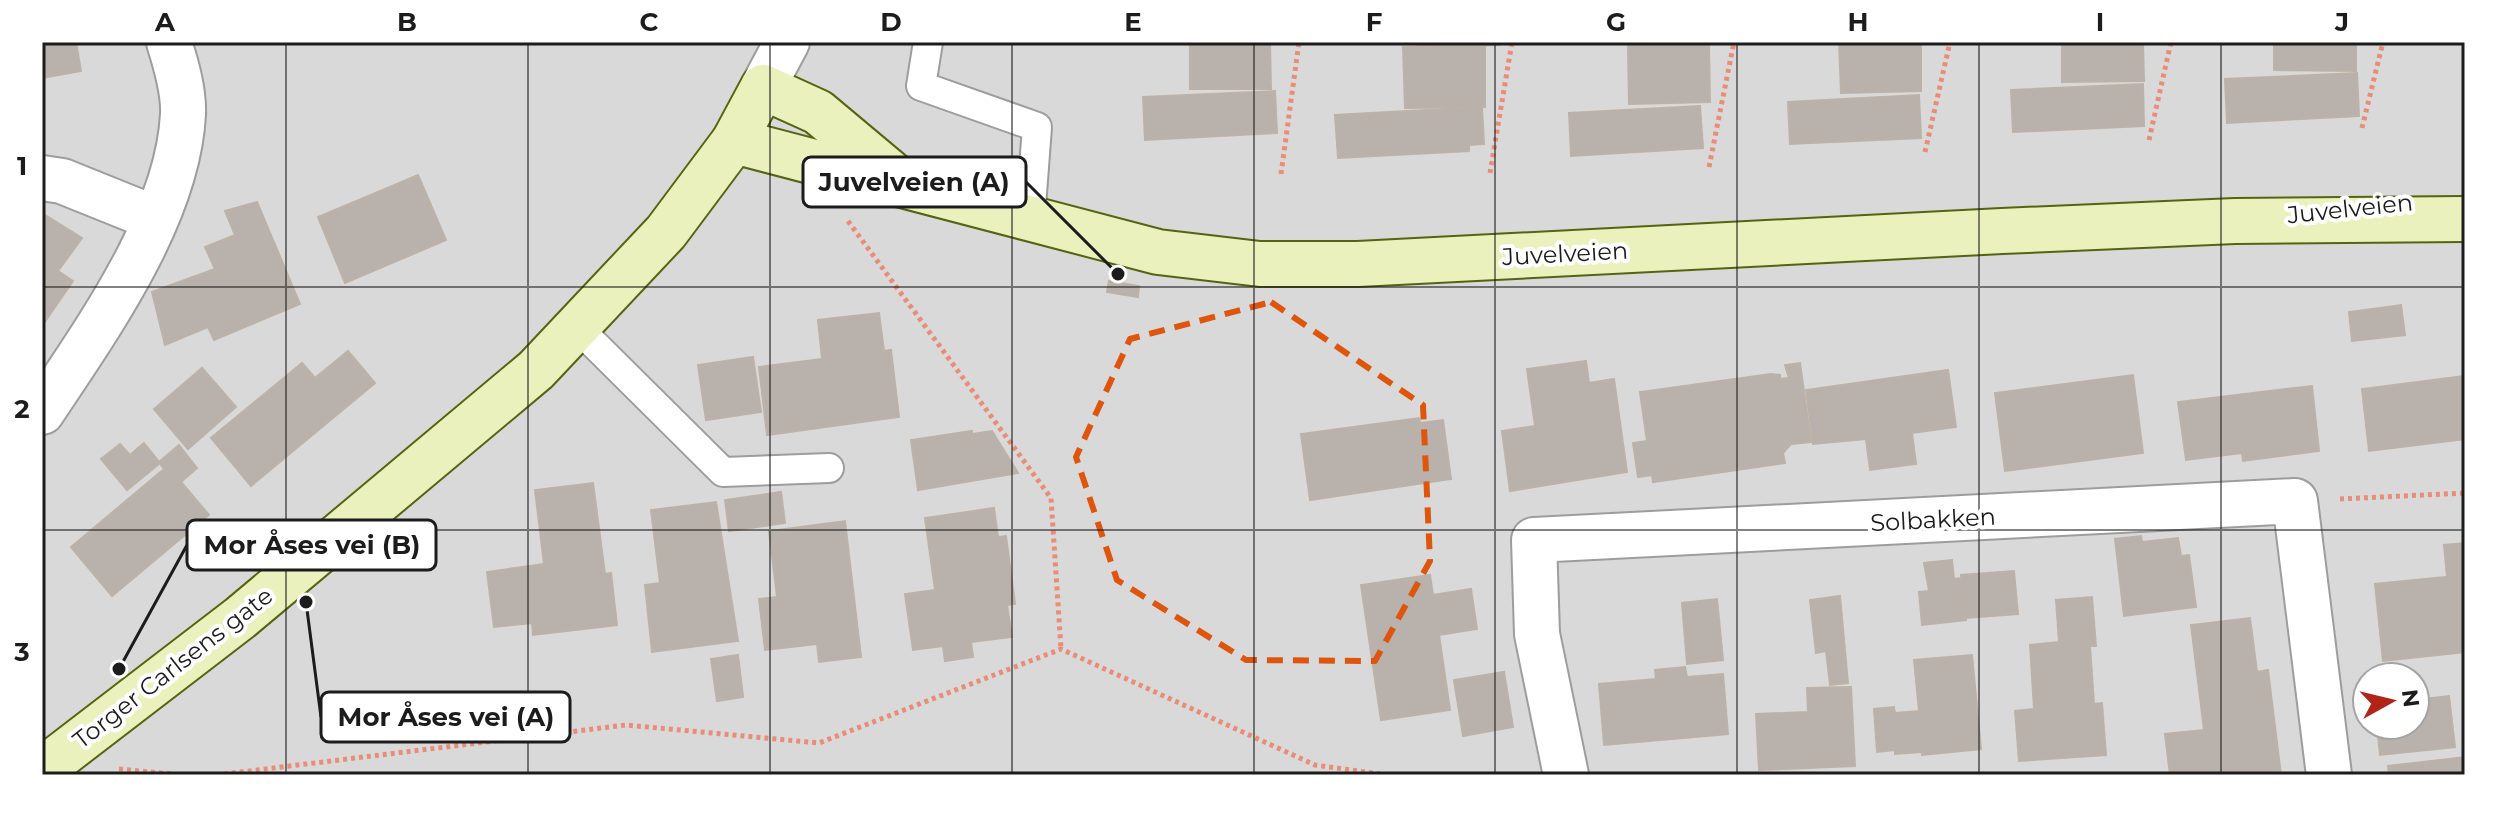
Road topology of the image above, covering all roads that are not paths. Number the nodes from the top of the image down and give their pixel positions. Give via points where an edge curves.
1 (169, 42) edge
2 (787, 42) edge
3 (928, 42) edge
4 (763, 87) junction
5 (734, 141) junction
6 (42, 178) edge
7 (903, 183) junction
8 (2465, 198) edge
9 (154, 218) junction
10 (2465, 219) edge
11 (1030, 220) junction
12 (2235, 221) junction
13 (577, 327) junction
14 (42, 412) edge
15 (829, 468) dead end
16 (42, 770) edge
17 (1566, 775) edge
18 (2329, 775) edge

1 - 9 street via 183,112 176,160
2 - 4 street, Torger Carlsens gate
3 - 11 lane via 921,86 1037,127
4 - 5 street, Torger Carlsens gate
4 - 7 street, Juvelveien via 818,112
5 - 7 street, Juvelveien
5 - 13 street, Torger Carlsens gate via 666,232
6 - 9 street
7 - 11 street, Juvelveien
8 - 12 street, Juvelveien
9 - 14 street via 120,294
10 - 12 street, Juvelveien
11 - 12 street, Juvelveien via 1158,252 1260,264
13 - 15 lane via 723,472
13 - 16 street, Torger Carlsens gate via 536,370 240,618
17 - 18 street, Solbakken via 1537,634 1534,540 2295,501

